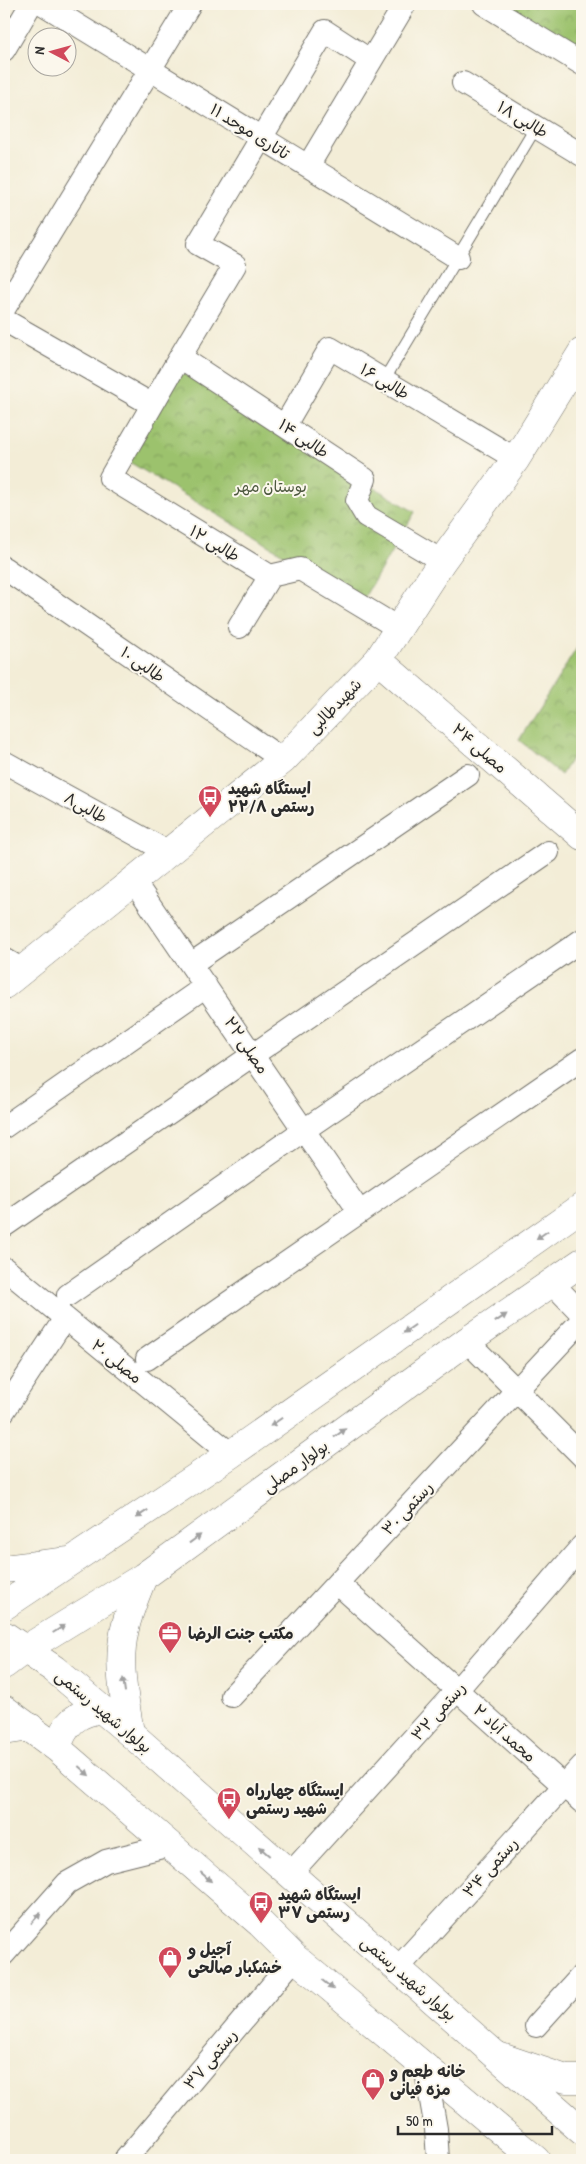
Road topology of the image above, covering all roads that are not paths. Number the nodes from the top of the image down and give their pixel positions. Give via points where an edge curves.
1 (31, 4) edge
2 (43, 4) edge
3 (190, 4) edge
4 (405, 4) edge
5 (484, 4) edge
6 (4, 50) edge
7 (371, 61) junction
8 (582, 64) edge
9 (151, 70) junction
10 (463, 83) dead end
11 (536, 127) junction
12 (262, 138) junction
13 (582, 155) edge
14 (308, 166) junction
15 (458, 258) junction
16 (7, 296) edge
17 (4, 320) edge
18 (582, 352) edge
19 (180, 357) junction
20 (384, 380) junction
21 (151, 404) junction
22 (285, 426) junction
23 (516, 459) junction
24 (442, 561) junction
25 (4, 568) edge
26 (270, 576) junction
27 (239, 627) dead end
28 (398, 628) junction
29 (378, 660) junction
30 (283, 760) junction
31 (4, 762) edge
32 (468, 775) dead end
33 (582, 836) edge
34 (168, 852) junction
35 (548, 852) dead end
36 (134, 880) junction
37 (582, 940) edge
38 (191, 964) junction
39 (10, 971) edge
40 (206, 986) junction
41 (252, 1054) junction
42 (582, 1058) edge
43 (4, 1127) edge
44 (304, 1130) junction
45 (582, 1207) edge
46 (359, 1211) junction
47 (4, 1226) edge
48 (582, 1262) edge
49 (4, 1268) edge
50 (552, 1283) junction
51 (68, 1295) dead end
52 (582, 1314) edge
53 (65, 1318) junction
54 (582, 1320) edge
55 (467, 1341) junction
56 (148, 1359) dead end
57 (516, 1392) junction
58 (4, 1411) edge
59 (231, 1454) junction
60 (582, 1456) edge
61 (582, 1546) edge
62 (73, 1561) junction
63 (4, 1568) edge
64 (144, 1577) junction
65 (337, 1583) junction
66 (4, 1606) edge
67 (11, 1650) edge
68 (457, 1690) junction
69 (232, 1696) dead end
70 (4, 1709) edge
71 (102, 1709) junction
72 (17, 1729) edge
73 (130, 1733) junction
74 (57, 1748) junction
75 (582, 1766) edge
76 (564, 1786) junction
77 (582, 1802) edge
78 (170, 1845) junction
79 (290, 1874) junction
80 (4, 1954) edge
81 (295, 1958) junction
82 (398, 1968) junction
83 (582, 1975) edge
84 (536, 2026) dead end
85 (498, 2056) junction
86 (425, 2066) junction
87 (582, 2079) edge
88 (582, 2131) edge
89 (125, 2160) edge
90 (438, 2160) edge
91 (536, 2160) edge

1 - 6 street
2 - 9 street, تاتاری موحد ۱۱
3 - 9 street
4 - 7 street
5 - 8 street
7 - 12 street via 325,32
7 - 14 street
9 - 12 street, تاتاری موحد ۱۱
9 - 16 street
10 - 11 street, طالبی ۱۸
11 - 13 street, طالبی ۱۸
11 - 15 lane
12 - 14 street, تاتاری موحد ۱۱
12 - 19 street via 198,244 235,264
14 - 15 street, تاتاری موحد ۱۱
15 - 20 lane
17 - 21 street
18 - 23 main road, شهیدطالبی
19 - 21 street
19 - 22 street, طالبی ۱۴
20 - 22 street, طالبی ۱۶ via 330,348
20 - 23 street, طالبی ۱۶
21 - 26 street, طالبی ۱۲ via 110,478
22 - 24 street, طالبی ۱۴ via 366,479 357,501 366,516
23 - 24 main road, شهیدطالبی
24 - 28 main road, شهیدطالبی
25 - 30 street, طالبی ۱۰
26 - 27 street
26 - 28 street via 300,569
28 - 29 main road, شهیدطالبی
29 - 30 main road, شهیدطالبی
29 - 33 main road, مصلی ۲۴
30 - 34 main road, شهیدطالبی
31 - 34 street, طالبی۸
32 - 38 street
34 - 36 main road, شهیدطالبی
35 - 41 street
36 - 38 street, مصلی ۲۲
36 - 39 main road, شهیدطالبی
37 - 44 street
38 - 40 street, مصلی ۲۲
40 - 41 street, مصلی ۲۲
40 - 43 street
41 - 44 street, مصلی ۲۲
41 - 47 street
42 - 46 street
44 - 46 street, مصلی ۲۲
44 - 51 street
45 -> 59 main road
46 - 56 street
48 - 50 main road, بولوار مصلی
49 - 53 street, مصلی ۲۰
50 - 52 street
55 -> 50 main road, بولوار مصلی
53 - 58 street
53 - 59 street, مصلی ۲۰
54 - 57 street, رستمی ۳۰
55 - 57 street
64 -> 55 main road, بولوار مصلی
57 - 60 street
57 - 65 street, رستمی ۳۰
59 -> 62 main road
61 - 68 street, رستمی ۳۲
62 - 63 main road
62 - 66 main road
67 -> 64 main road, بولوار مصلی
73 -> 64 main road via 122,1675 122,1647 130,1611
65 - 68 street, محمد آباد ۲
65 - 69 street, رستمی ۳۰
67 - 71 main road, بولوار شهید رستمی via 54,1669
68 - 76 street, محمد آباد ۲
68 - 79 street, رستمی ۳۲
70 - 72 main road
71 - 73 main road, بولوار شهید رستمی
71 - 74 main road via 78,1716 68,1725
72 - 74 main road
79 -> 73 main road, بولوار شهید رستمی
74 -> 78 main road
75 - 76 street, رستمی ۳۴
76 - 77 street, محمد آباد ۲
76 - 82 street, رستمی ۳۴
80 -> 78 street via 67,1883 106,1861
78 -> 81 main road
79 - 82 main road, بولوار شهید رستمی
81 -> 86 main road
81 - 89 street, رستمی ۳۷
82 - 85 main road, بولوار شهید رستمی
83 - 84 street
85 - 87 main road via 566,2079
85 - 88 main road, بولوار شهید رستمی
86 - 90 street
86 - 91 main road

